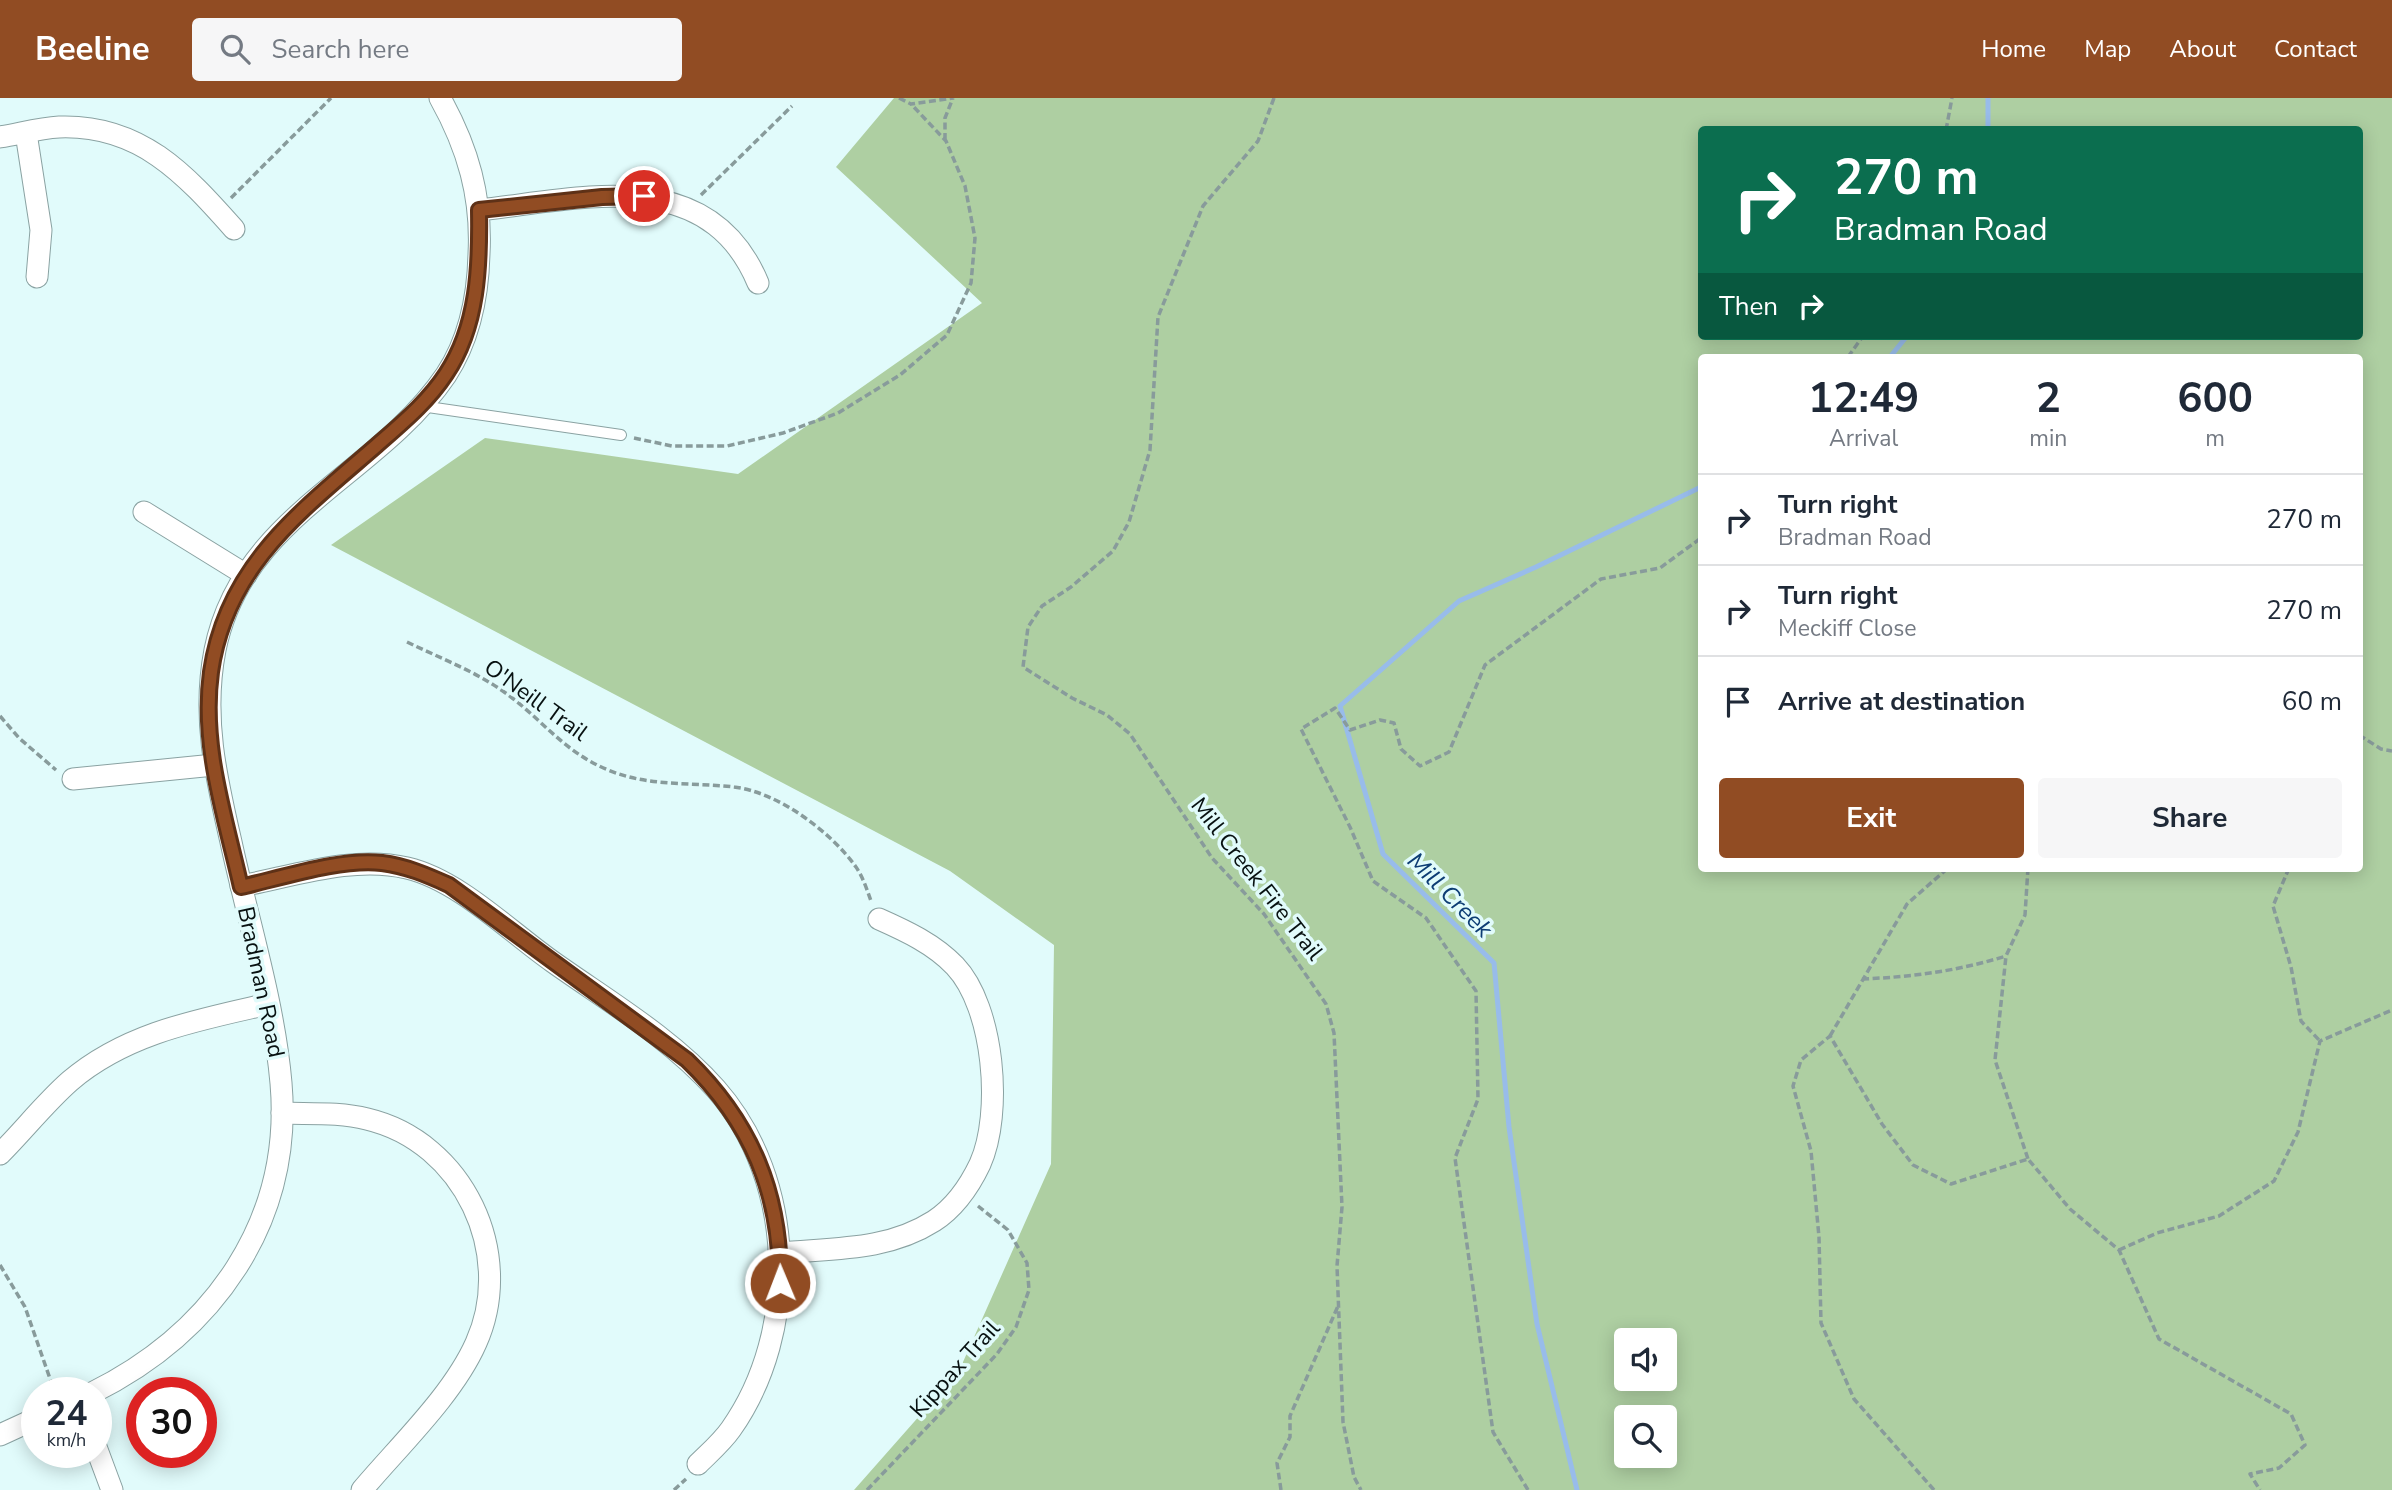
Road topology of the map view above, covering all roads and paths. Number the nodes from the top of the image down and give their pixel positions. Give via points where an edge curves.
1 (331, 98) edge
2 (440, 98) edge
3 (900, 98) edge
4 (953, 98) edge
5 (1274, 98) edge
6 (1952, 98) edge
7 (911, 104) junction
8 (792, 106) dead end
9 (1947, 126) edge
10 (26, 132) junction
11 (0, 137) edge
12 (946, 141) junction
13 (689, 209) junction
14 (479, 210) junction
15 (219, 211) junction
16 (234, 229) dead end
17 (37, 277) dead end
18 (758, 283) dead end
19 (421, 405) junction
20 (621, 435) joint
21 (144, 512) dead end
22 (1698, 540) edge
23 (246, 575) junction
24 (407, 642) dead end
25 (0, 716) edge
26 (2363, 738) edge
27 (2392, 751) edge
28 (214, 765) junction
29 (73, 779) joint
30 (1943, 872) edge
31 (2028, 872) edge
32 (2287, 872) edge
33 (241, 887) junction
34 (879, 919) joint
35 (2006, 956) junction
36 (1862, 979) junction
37 (268, 1004) junction
38 (2392, 1010) edge
39 (1830, 1036) junction
40 (2320, 1041) junction
41 (282, 1113) junction
42 (0, 1154) edge
43 (2028, 1159) junction
44 (963, 1194) junction
45 (2119, 1250) junction
46 (780, 1252) junction
47 (0, 1265) edge
48 (1339, 1302) junction
49 (49, 1377) edge
50 (112, 1381) edge
51 (21, 1425) edge
52 (0, 1435) edge
53 (698, 1464) dead end
54 (104, 1468) edge
55 (113, 1490) edge
56 (362, 1490) edge
57 (867, 1490) edge
58 (1281, 1490) edge
59 (1361, 1490) edge
60 (1528, 1490) edge
61 (1934, 1490) edge
62 (2260, 1490) edge

1 - 15 path
2 - 14 street, Bradman Road via 467,150
3 - 7 path
4 - 7 path
4 - 12 path via 945,118
5 - 48 path, Mill Creek Fire Trail via 1258,141 1203,206 1158,317 1150,450 1129,522 1113,551 1042,606 1028,627 1023,667 1107,715 1130,734 1212,858 1264,914 1326,1004 1334,1033 1342,1193
6 - 9 path
7 - 12 path
8 - 13 path
10 - 11 street
10 - 15 street via 85,128 141,145 180,170
10 - 17 street via 40,230
12 - 20 path via 965,186 975,238 971,283 947,335 900,375 838,413 783,433 727,446 673,446
13 - 14 street via 663,200 624,196
13 - 18 street via 724,231 739,247
14 - 19 street, Bradman Road via 479,276 467,329 447,373
15 - 16 street
19 - 20 lane
19 - 23 street, Bradman Road via 286,525
21 - 23 street
22 - 60 path via 1660,568 1601,579 1485,665 1449,752 1420,766 1401,749 1394,723 1380,720 1350,730 1335,708 1301,729 1373,881 1426,918 1476,991 1478,1099 1455,1158 1493,1432
23 - 28 street, Bradman Road via 224,620 211,672 209,722
24 - 34 path, O'Neill Trail via 489,682 563,746 609,770 656,783 737,787 786,805 823,831 857,868
25 - 29 path via 39,758
26 - 27 path
28 - 29 street
28 - 33 street, Bradman Road
30 - 36 path via 1907,904
31 - 35 path via 2025,915
32 - 40 path via 2273,906 2301,1021
33 - 37 street, Bradman Road
33 - 46 street via 379,862 410,868 449,885 639,1023 716,1089 761,1165
34 - 44 street via 956,967 975,995 991,1065 991,1104 981,1163
35 - 36 path via 1952,971
35 - 43 path via 1994,1059
36 - 39 path
37 - 41 street, Bradman Road
37 - 42 street via 163,1030 112,1052 61,1089
38 - 40 path
39 - 43 path via 1882,1125 1913,1165 1951,1184
39 - 61 path via 1801,1060 1793,1086 1811,1151 1821,1323 1854,1399
40 - 45 path via 2298,1132 2274,1181 2219,1216 2157,1233
41 - 50 street, Bradman Road via 268,1199 258,1229 225,1287 160,1353
41 - 56 street via 369,1119 412,1138 453,1175 468,1196 487,1243 489,1293 476,1343 441,1395
43 - 45 path via 2070,1209
44 - 46 street via 936,1219 885,1244
44 - 57 path, Kippax Trail via 1008,1230 1027,1263 1029,1290 1016,1327 997,1354
45 - 62 path via 2159,1339 2291,1414 2305,1445 2279,1468 2250,1474
46 - 53 street via 775,1317 755,1386 730,1430
47 - 49 path via 25,1307
48 - 58 path via 1290,1416 1290,1437 1278,1463
48 - 59 path, Mill Creek Fire Trail via 1343,1422
51 - 52 street
54 - 55 street

